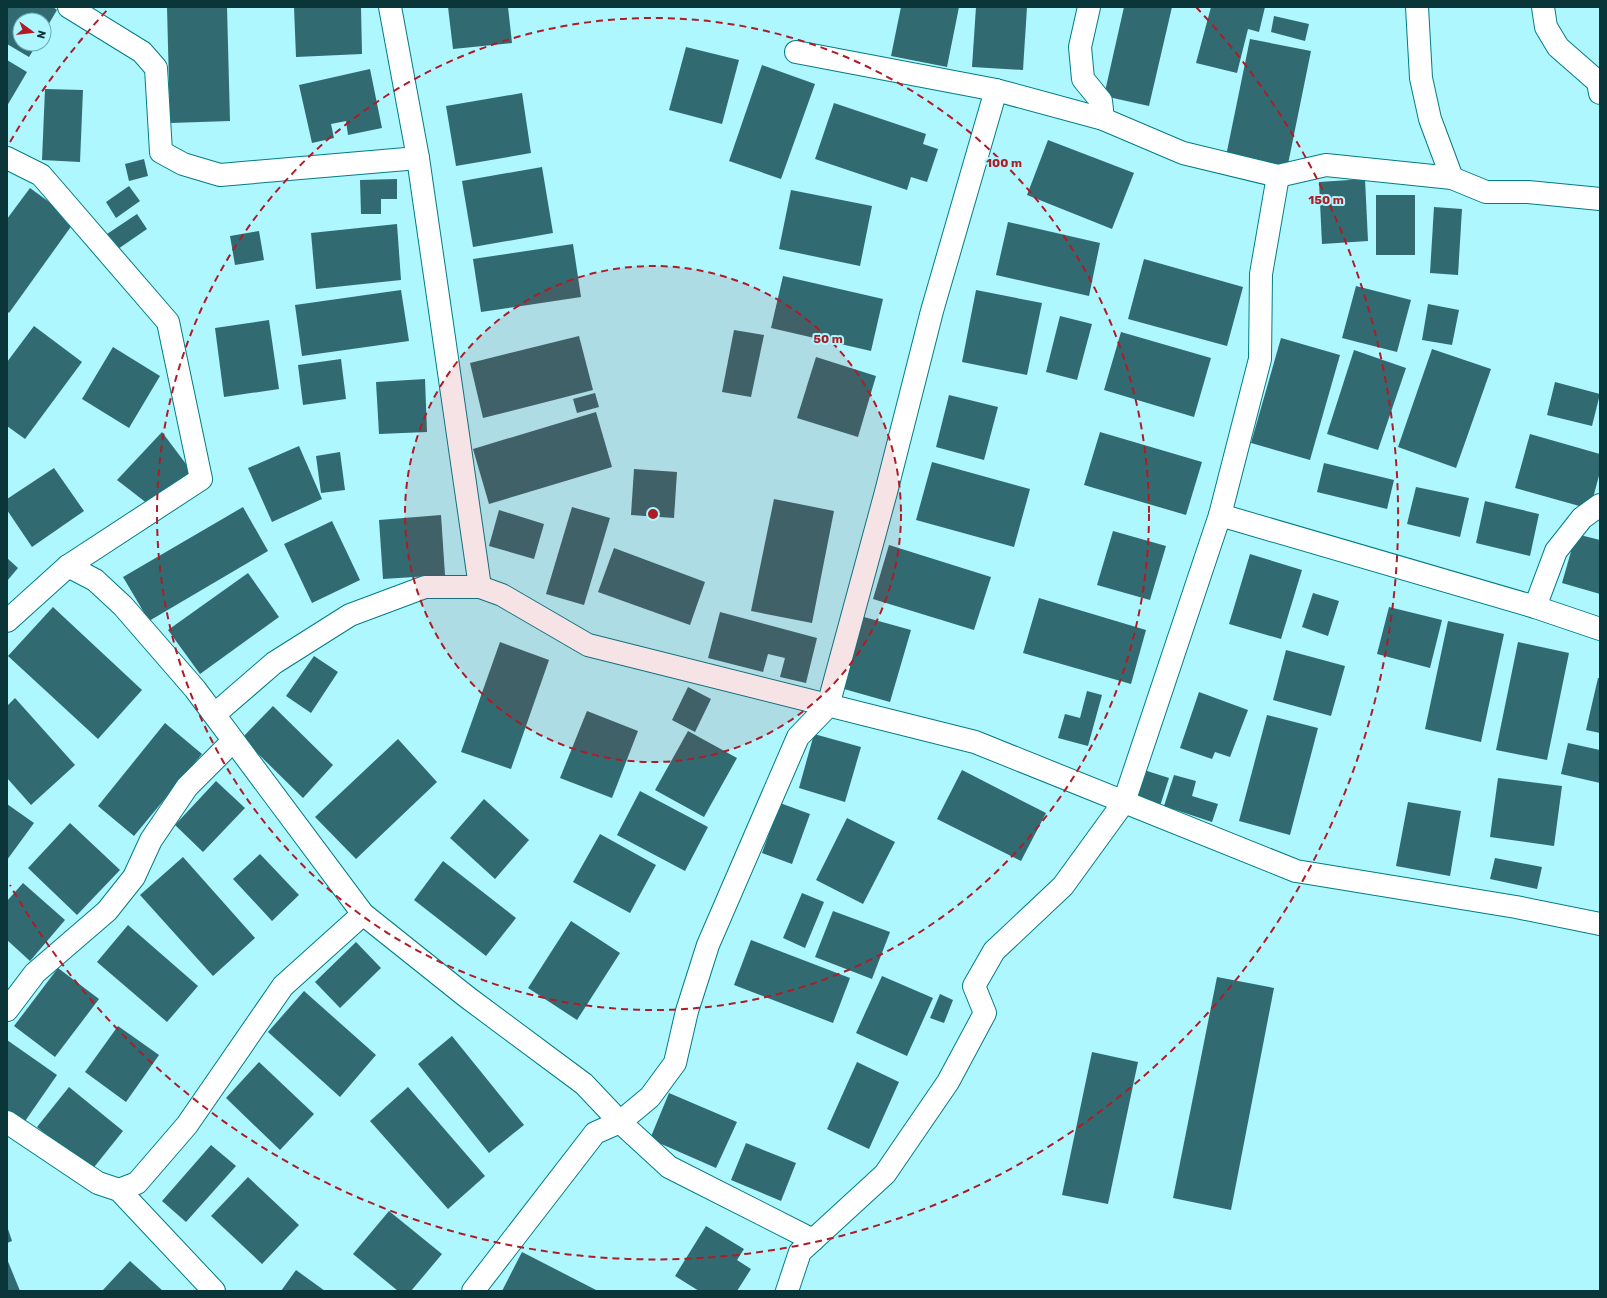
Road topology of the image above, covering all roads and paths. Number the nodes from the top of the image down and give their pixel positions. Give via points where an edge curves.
1 (69, 7) edge
2 (390, 7) edge
3 (1089, 7) edge
4 (1417, 7) edge
5 (1544, 7) edge
6 (796, 52) dead end
7 (996, 90) junction
8 (1600, 93) edge
9 (1104, 119) junction
10 (7, 158) edge
11 (418, 158) junction
12 (1278, 176) junction
13 (1452, 178) junction
14 (1600, 199) edge
15 (1600, 505) edge
16 (1220, 515) junction
17 (1591, 521) edge
18 (68, 566) junction
19 (480, 587) junction
20 (1535, 607) junction
21 (7, 621) edge
22 (1600, 629) edge
23 (828, 706) junction
24 (215, 714) junction
25 (233, 741) junction
26 (1124, 802) junction
27 (363, 914) junction
28 (1600, 924) edge
29 (7, 1010) edge
30 (584, 1084) junction
31 (7, 1122) edge
32 (620, 1122) junction
33 (595, 1132) junction
34 (119, 1190) junction
35 (813, 1240) junction
36 (214, 1291) edge
37 (473, 1291) edge
38 (787, 1291) edge

1 - 11 street via 142,52 156,68 161,152 184,164 220,176
2 - 11 street
3 - 9 street via 1080,47 1083,80 1102,101
4 - 13 street via 1421,78 1430,119
5 - 8 street via 1546,27 1558,47 1598,82
6 - 7 street
7 - 9 street
7 - 23 street via 932,311
9 - 12 street via 1183,153
10 - 18 street via 40,174 168,322 201,479
11 - 19 street
12 - 13 street via 1326,165
12 - 16 street via 1261,274 1260,359
13 - 14 street via 1486,192 1528,192
15 - 17 street
16 - 20 street
16 - 26 street
17 - 20 street via 1556,551
18 - 21 street
18 - 24 street via 95,580 123,606
19 - 23 street via 502,595 588,645
19 - 24 street via 425,587 350,615 274,662
20 - 22 street
23 - 26 street via 975,742
23 - 32 street via 798,737 708,945 687,1011 675,1063 650,1097
24 - 25 street
25 - 27 street
25 - 29 street via 187,787 151,840 134,877 107,911 35,973
26 - 28 street via 1296,871 1516,907
26 - 35 street via 1062,886 994,951 974,986 985,1013 948,1082 885,1174
27 - 30 street via 467,997
27 - 34 street via 283,986 188,1125 137,1183
30 - 32 street
30 - 33 street
31 - 34 street via 98,1184
32 - 33 street
32 - 35 street via 669,1167
33 - 37 street
34 - 36 street
35 - 38 street via 800,1252

